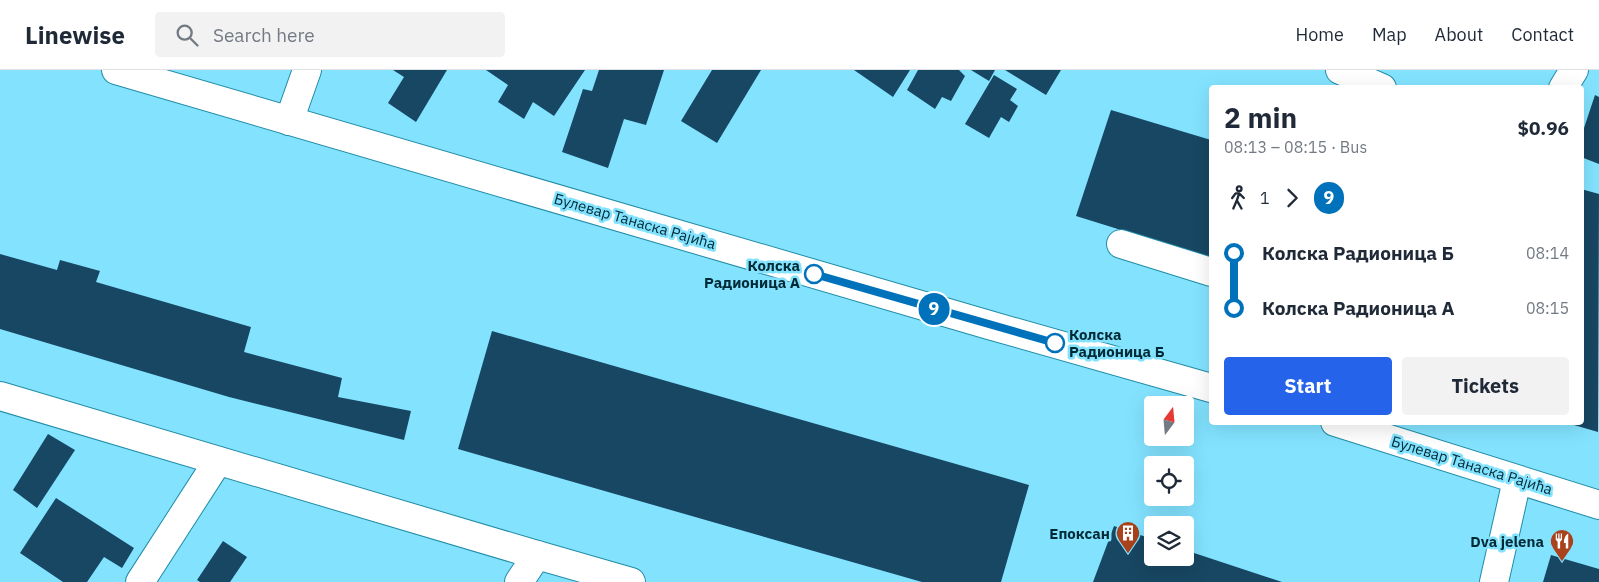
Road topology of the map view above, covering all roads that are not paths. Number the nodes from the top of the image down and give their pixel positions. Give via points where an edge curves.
1 (116, 70) edge
2 (306, 70) edge
3 (1340, 70) edge
4 (1574, 70) edge
5 (1375, 85) edge
6 (1565, 85) edge
7 (289, 121) junction
8 (1121, 244) dead end
9 (1209, 271) edge
10 (1209, 387) edge
11 (0, 396) edge
12 (1348, 425) edge
13 (218, 461) junction
14 (1517, 480) junction
15 (1599, 505) edge
16 (537, 556) junction
17 (140, 582) edge
18 (519, 582) edge
19 (631, 582) edge
20 (1494, 582) edge

1 - 7 main road, Булевар Танаска Рајића
2 - 7 main road
3 - 5 main road
4 - 6 main road
7 - 10 main road, Булевар Танаска Рајића
8 - 9 main road
11 - 13 main road
12 - 14 main road, Булевар Танаска Рајића
13 - 16 main road
13 - 17 main road
14 - 15 main road, Булевар Танаска Рајића
14 - 20 main road
16 - 18 main road
16 - 19 main road

